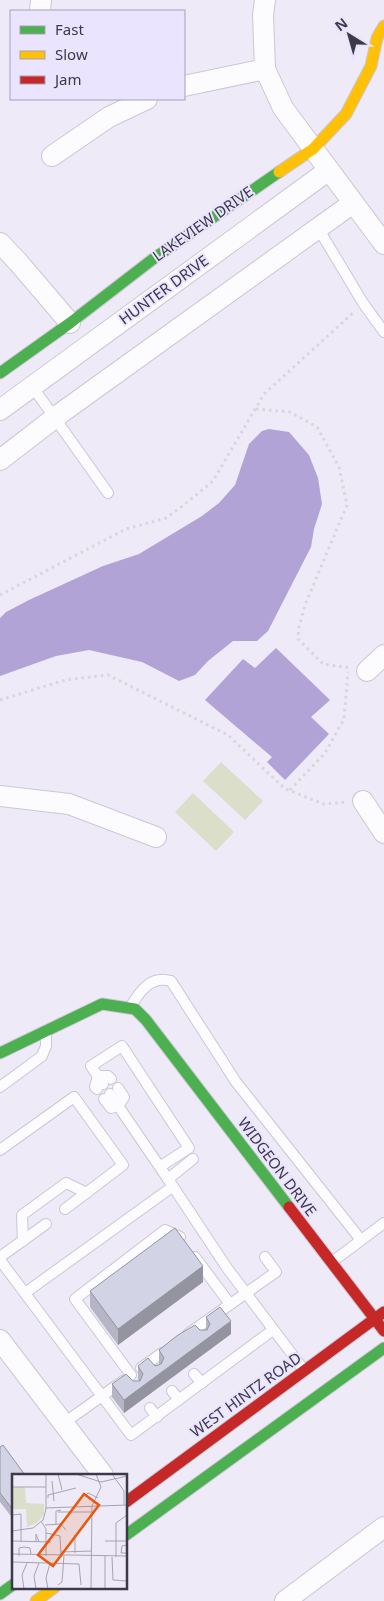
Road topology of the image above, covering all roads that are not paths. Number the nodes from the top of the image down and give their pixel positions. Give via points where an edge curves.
1 (265, 0) edge
2 (384, 26) edge
3 (265, 69) junction
4 (185, 86) edge
5 (145, 100) edge
6 (313, 148) junction
7 (52, 156) dead end
8 (329, 170) junction
9 (353, 202) junction
10 (318, 228) junction
11 (0, 243) edge
12 (384, 244) edge
13 (70, 323) junction
14 (384, 332) edge
15 (0, 373) edge
16 (32, 386) junction
17 (0, 410) edge
18 (55, 418) junction
19 (0, 460) edge
20 (108, 493) dead end
21 (384, 655) edge
22 (358, 670) road end
23 (0, 796) edge
24 (363, 801) road end
25 (384, 833) edge
26 (156, 837) dead end
27 (129, 1009) junction
28 (46, 1031) junction
29 (0, 1053) edge
30 (102, 1082) dead end
31 (0, 1088) edge
32 (119, 1105) junction
33 (189, 1148) junction
34 (0, 1150) edge
35 (161, 1166) junction
36 (170, 1183) junction
37 (87, 1192) junction
38 (66, 1209) dead end
39 (384, 1223) edge
40 (46, 1224) dead end
41 (361, 1240) junction
42 (23, 1241) junction
43 (265, 1257) dead end
44 (0, 1259) edge
45 (331, 1262) junction
46 (25, 1294) junction
47 (246, 1294) junction
48 (230, 1304) junction
49 (379, 1315) edge
50 (196, 1328) junction
51 (273, 1330) junction
52 (384, 1332) edge
53 (203, 1337) edge
54 (0, 1340) edge
55 (178, 1341) edge
56 (384, 1348) edge
57 (162, 1352) edge
58 (218, 1357) dead end
59 (150, 1362) junction
60 (225, 1366) junction
61 (304, 1370) junction
62 (157, 1372) edge
63 (194, 1374) dead end
64 (130, 1379) junction
65 (202, 1383) junction
66 (172, 1390) dead end
67 (101, 1397) junction
68 (179, 1400) junction
69 (150, 1408) dead end
70 (157, 1417) junction
71 (64, 1423) junction
72 (102, 1474) edge
73 (128, 1502) edge
74 (128, 1511) edge
75 (384, 1527) edge
76 (133, 1530) edge
77 (12, 1585) edge
78 (54, 1588) edge
79 (0, 1594) edge
80 (308, 1594) edge
81 (36, 1601) edge
82 (285, 1601) edge

1 - 3 street
2 - 6 street, LAKEVIEW DRIVE via 371,66 346,114
3 - 4 street
3 - 6 street via 283,108
5 - 7 street via 109,118
6 - 8 street
6 - 13 street, LAKEVIEW DRIVE via 153,259
8 - 9 street
8 - 16 street, HUNTER DRIVE
9 - 10 street
9 - 12 street
10 - 14 lane
10 - 18 street
11 - 13 street
13 - 15 street, LAKEVIEW DRIVE
16 - 17 street, HUNTER DRIVE
16 - 18 lane
18 - 19 street
18 - 20 lane
21 - 22 street
23 - 26 street via 69,804
24 - 25 street
27 - 28 street via 102,1004
27 - 41 lane via 139,993 152,982 171,981 236,1082
27 - 45 street, WIDGEON DRIVE via 135,1009 146,1020
28 - 29 street
28 - 31 lane via 42,1056
30 - 33 lane via 91,1066 122,1046
32 - 32 lane via 124,1097 111,1094 110,1108
32 - 35 lane
33 - 35 lane
33 - 36 lane via 194,1161
34 - 37 lane via 74,1097 123,1165
35 - 36 lane
36 - 46 lane
36 - 47 lane
37 - 38 lane
37 - 42 lane via 66,1183 22,1215
39 - 41 lane
40 - 42 lane
41 - 45 lane
42 - 44 lane
43 - 47 lane via 276,1272
44 - 46 lane
45 - 49 street, WIDGEON DRIVE
46 - 67 lane
47 - 48 lane
47 - 51 lane
48 - 50 lane
48 - 64 lane via 179,1236 165,1230 74,1299
49 - 52 street, WIDGEON DRIVE
49 - 61 street, WEST HINTZ ROAD
50 - 53 lane
50 - 55 lane
51 - 60 lane
51 - 61 lane
54 - 71 street
56 - 76 street
57 - 59 lane
58 - 60 lane
59 - 62 lane
59 - 64 lane
60 - 65 lane
61 - 73 street, WEST HINTZ ROAD
63 - 65 lane
64 - 67 lane
65 - 68 lane
66 - 68 lane
67 - 70 lane via 132,1436
67 - 71 lane
68 - 70 lane
69 - 70 lane
71 - 72 street
74 - 76 street
75 - 80 street
77 - 79 street
78 - 81 street
80 - 82 street

